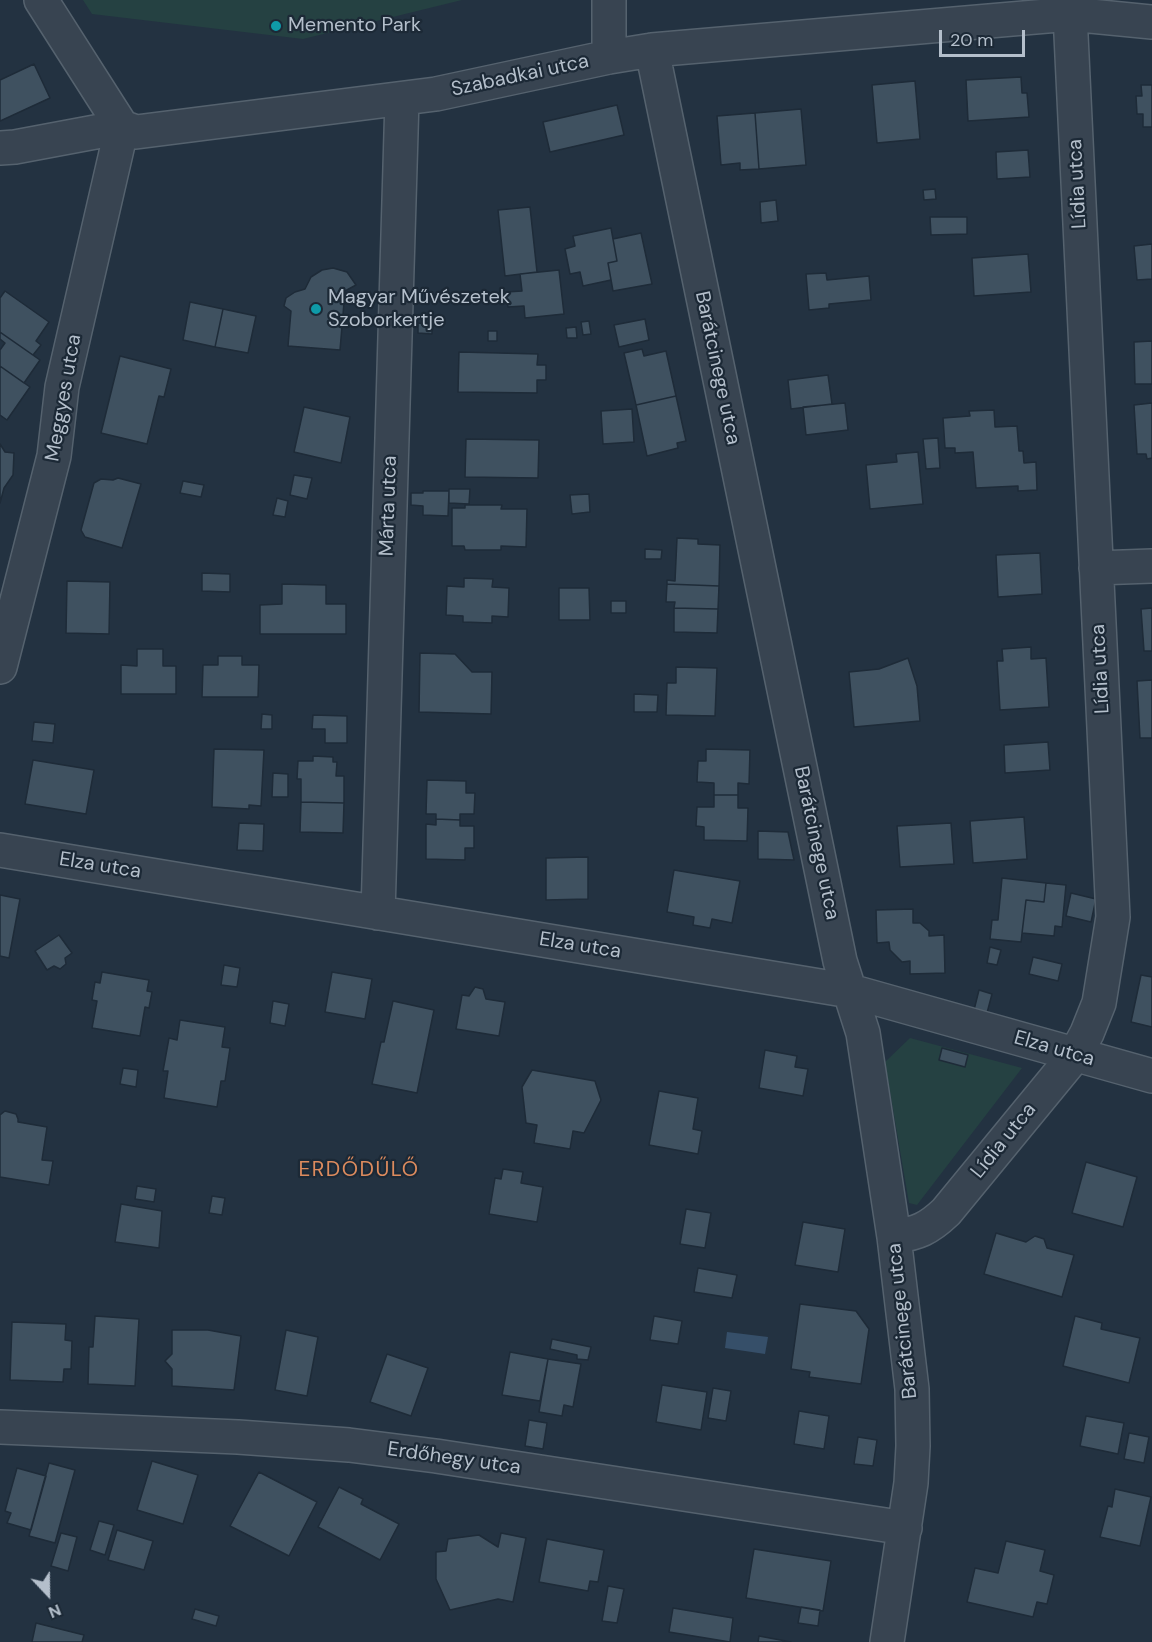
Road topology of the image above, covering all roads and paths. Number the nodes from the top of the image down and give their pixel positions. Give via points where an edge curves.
1 (40, 0) edge
2 (609, 0) edge
3 (1070, 14) junction
4 (1152, 22) edge
5 (652, 50) junction
6 (609, 57) junction
7 (402, 99) junction
8 (122, 127) junction
9 (0, 148) edge
10 (1152, 566) edge
11 (1096, 568) junction
12 (0, 667) edge
13 (0, 850) edge
14 (378, 913) junction
15 (850, 991) junction
16 (1075, 1055) junction
17 (1152, 1076) edge
18 (894, 1237) junction
19 (0, 1427) edge
20 (904, 1528) junction
21 (887, 1642) edge

1 - 8 street
2 - 6 street
3 - 4 street, Szabadkai utca
3 - 5 street, Szabadkai utca
3 - 11 street, Lídia utca
5 - 6 street, Szabadkai utca
5 - 15 street, Barátcinege utca via 840,961
6 - 7 street, Szabadkai utca
7 - 8 street, Szabadkai utca via 136,132
7 - 14 street, Márta utca
8 - 9 street, Szabadkai utca
8 - 12 street, Meggyes utca via 62,387 54,456
10 - 11 street
11 - 16 street, Lídia utca via 1113,917 1099,1003
13 - 14 street, Elza utca
14 - 15 street, Elza utca
15 - 16 street, Elza utca
15 - 18 street, Barátcinege utca via 863,1033
16 - 17 street, Elza utca
16 - 18 street, Lídia utca via 946,1212 931,1227
18 - 20 street, Barátcinege utca via 912,1389 912,1455
19 - 20 street, Erdőhegy utca via 349,1445
20 - 21 street, Barátcinege utca

